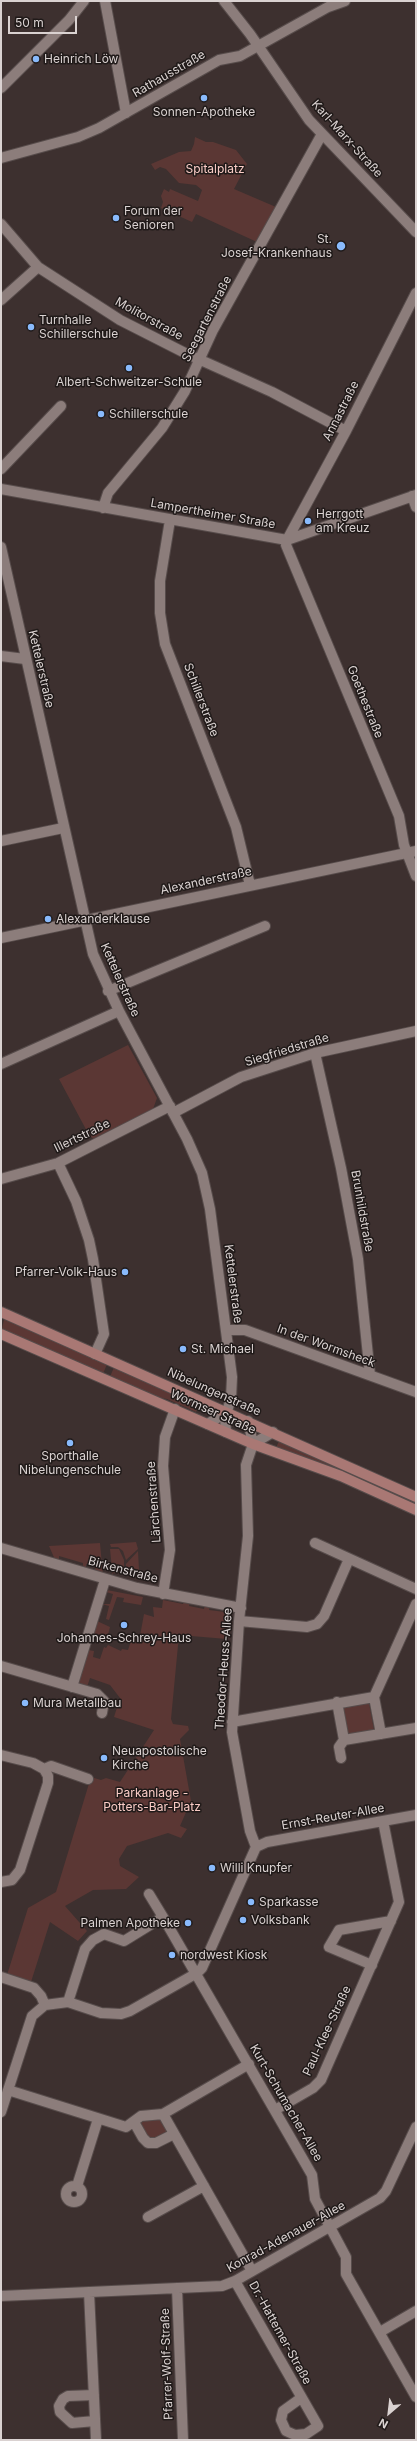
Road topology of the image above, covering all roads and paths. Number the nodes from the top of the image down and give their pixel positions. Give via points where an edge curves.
1 (84, 1) edge
2 (105, 1) edge
3 (224, 1) edge
4 (345, 1) edge
5 (257, 46) junction
6 (1, 88) edge
7 (126, 113) junction
8 (322, 134) junction
9 (1, 158) edge
10 (1, 224) edge
11 (416, 232) edge
12 (38, 267) junction
13 (416, 293) edge
14 (1, 300) edge
15 (200, 359) junction
16 (61, 406) dead end
17 (346, 431) junction
18 (1, 469) edge
19 (1, 489) edge
20 (414, 496) edge
21 (416, 507) edge
22 (103, 508) junction
23 (170, 520) junction
24 (287, 540) junction
25 (1, 547) edge
26 (1, 656) edge
27 (25, 659) junction
28 (63, 828) junction
29 (1, 841) edge
30 (412, 852) edge
31 (416, 876) edge
32 (250, 885) junction
33 (84, 920) junction
34 (265, 926) dead end
35 (1, 938) edge
36 (108, 991) junction
37 (119, 1011) junction
38 (416, 1031) edge
39 (315, 1053) junction
40 (1, 1064) edge
41 (172, 1110) junction
42 (58, 1163) junction
43 (1, 1178) edge
44 (1, 1312) edge
45 (226, 1330) junction
46 (1, 1334) edge
47 (94, 1354) junction
48 (370, 1375) junction
49 (416, 1392) edge
50 (175, 1409) junction
51 (226, 1412) junction
52 (248, 1421) junction
53 (208, 1424) junction
54 (226, 1432) junction
55 (273, 1432) junction
56 (253, 1444) junction
57 (416, 1497) edge
58 (416, 1510) edge
59 (315, 1543) dead end
60 (1, 1548) edge
61 (349, 1558) junction
62 (106, 1580) junction
63 (416, 1589) edge
64 (163, 1594) junction
65 (416, 1604) edge
66 (241, 1608) junction
67 (239, 1621) junction
68 (1, 1666) edge
69 (72, 1687) junction
70 (374, 1697) junction
71 (337, 1702) junction
72 (102, 1713) dead end
73 (232, 1722) junction
74 (416, 1728) edge
75 (381, 1734) junction
76 (344, 1740) junction
77 (1, 1755) edge
78 (340, 1758) dead end
79 (44, 1769) junction
80 (88, 1779) dead end
81 (416, 1815) edge
82 (383, 1821) junction
83 (256, 1847) junction
84 (1, 1882) edge
85 (149, 1894) dead end
86 (163, 1917) junction
87 (391, 1921) junction
88 (372, 1965) junction
89 (197, 1973) junction
90 (1, 1977) edge
91 (68, 2002) junction
92 (45, 2005) junction
93 (249, 2064) junction
94 (8, 2090) junction
95 (274, 2110) junction
96 (1, 2112) edge
97 (163, 2114) junction
98 (98, 2119) junction
99 (134, 2122) junction
100 (416, 2127) edge
101 (174, 2134) junction
102 (77, 2186) dead end
103 (204, 2186) junction
104 (148, 2217) dead end
105 (330, 2227) junction
106 (252, 2271) junction
107 (235, 2281) junction
108 (177, 2288) junction
109 (89, 2292) junction
110 (1, 2296) edge
111 (416, 2311) edge
112 (380, 2332) junction
113 (94, 2395) junction
114 (416, 2397) edge
115 (301, 2398) dead end
116 (95, 2421) junction
117 (96, 2440) edge
118 (183, 2440) edge

1 - 6 street via 69,20
2 - 7 street
3 - 5 street, Karl-Marx-Straße
4 - 5 street, Rathausstraße via 328,7
5 - 7 street, Rathausstraße via 240,56 219,60
5 - 8 street, Karl-Marx-Straße
7 - 9 street, Rathausstraße via 78,137
8 - 11 street, Karl-Marx-Straße
8 - 15 street, Seegartenstraße via 213,330
10 - 12 street, Molitorstraße
12 - 14 street
12 - 15 street, Molitorstraße via 120,320
13 - 17 street, Annastraße
15 - 17 street, Molitorstraße via 272,392
15 - 22 street, Seegartenstraße via 185,391 162,428 108,493
16 - 18 street
17 - 24 street, Annastraße
19 - 22 street, Lampertheimer Straße
20 - 21 street
20 - 24 street, Lampertheimer Straße
22 - 23 street, Lampertheimer Straße
23 - 24 street, Lampertheimer Straße
23 - 32 street, Schillerstraße via 160,582 160,613 165,644 236,828
24 - 30 street, Goethestraße via 286,546
25 - 27 street, Kettelerstraße
26 - 27 street
27 - 28 street, Kettelerstraße
28 - 29 street
28 - 33 street, Kettelerstraße
30 - 31 street, Goethestraße
30 - 32 street, Alexanderstraße
32 - 33 street, Alexanderstraße
33 - 35 street, Alexanderstraße
33 - 36 street, Kettelerstraße via 93,954
34 - 36 street
36 - 37 street, Kettelerstraße
37 - 40 street
37 - 41 street, Kettelerstraße
38 - 39 street, Siegfriedstraße
39 - 41 street, Siegfriedstraße via 241,1077
39 - 48 street, Brunhildstraße via 358,1259
41 - 42 street, Illertstraße
41 - 45 street, Kettelerstraße via 202,1173 210,1209
42 - 43 street, Illertstraße
42 - 47 street via 76,1201 91,1246 104,1334
44 - 47 street, Nibelungenstraße
45 - 48 street, In der Wormsheck via 245,1330
45 - 51 street, Kettelerstraße via 232,1384 231,1399
46 - 50 street, Wormser Straße
47 - 51 street, Nibelungenstraße
48 - 49 street, In der Wormsheck
50 - 53 street, Wormser Straße
50 - 64 street, Lärchenstraße via 165,1437 163,1466 170,1550
51 - 52 street, Nibelungenstraße
51 - 53 street
51 - 54 street, Kettelerstraße
52 - 55 street, Nibelungenstraße
52 - 56 street
53 - 54 street, Wormser Straße
54 - 56 street, Wormser Straße
55 - 56 street
55 - 57 street, Nibelungenstraße
56 - 58 street, Wormser Straße via 341,1476
56 - 66 street, Theodor-Heuss-Allee via 246,1465 248,1536
59 - 61 street
60 - 62 street, Birkenstraße
61 - 63 street
61 - 67 street via 324,1616 317,1624 307,1627
62 - 64 street, Birkenstraße
62 - 69 street
64 - 66 street, Birkenstraße
65 - 70 street
66 - 67 street, Theodor-Heuss-Allee
67 - 73 street, Theodor-Heuss-Allee
68 - 69 street
69 - 72 street via 102,1698
70 - 71 street
70 - 75 street
71 - 73 street
71 - 76 street
73 - 83 street, Theodor-Heuss-Allee via 250,1831
74 - 75 street
75 - 76 street
76 - 78 street via 338,1747
77 - 79 street via 33,1763
79 - 80 street via 51,1766
79 - 84 street via 48,1783 20,1870 12,1880
81 - 82 street, Ernst-Reuter-Allee
82 - 83 street, Ernst-Reuter-Allee via 267,1842
82 - 87 street, Paul-Klee-Straße via 398,1902
83 - 89 street via 202,1968
85 - 86 street, Kurt-Schumacher-Allee
86 - 89 street, Kurt-Schumacher-Allee
86 - 91 street via 124,1941 104,1934 93,1940 85,1949
87 - 88 street, Paul-Klee-Straße
87 - 88 street via 339,1930 329,1947
88 - 95 street, Paul-Klee-Straße via 321,2080 313,2088
89 - 91 street via 121,2014 101,2013
89 - 93 street, Kurt-Schumacher-Allee
90 - 92 street via 34,1988
91 - 92 street
92 - 94 street via 32,2016
93 - 95 street, Kurt-Schumacher-Allee
93 - 97 street
94 - 96 street
94 - 98 street
95 - 105 street, Kurt-Schumacher-Allee via 312,2175 315,2199
97 - 99 street via 141,2116
97 - 101 street
98 - 99 street via 126,2127
98 - 102 street
99 - 101 street via 142,2138 148,2143 156,2143
100 - 105 street, Konrad-Adenauer-Allee via 386,2191 380,2198
101 - 103 street
103 - 104 street
103 - 106 street
105 - 106 street, Konrad-Adenauer-Allee
105 - 112 street, Kurt-Schumacher-Allee via 346,2258 346,2274
106 - 107 street, Konrad-Adenauer-Allee
107 - 108 street, Konrad-Adenauer-Allee via 222,2286
107 - 115 street, Dr.-Hattemer-Straße
108 - 109 street, Konrad-Adenauer-Allee
108 - 118 street, Pfarrer-Wolf-Straße
109 - 110 street, Konrad-Adenauer-Allee
109 - 113 street
111 - 112 street
112 - 114 street, Kurt-Schumacher-Allee
113 - 116 street
113 - 116 street via 68,2396 59,2406 60,2412 72,2423
116 - 117 street

